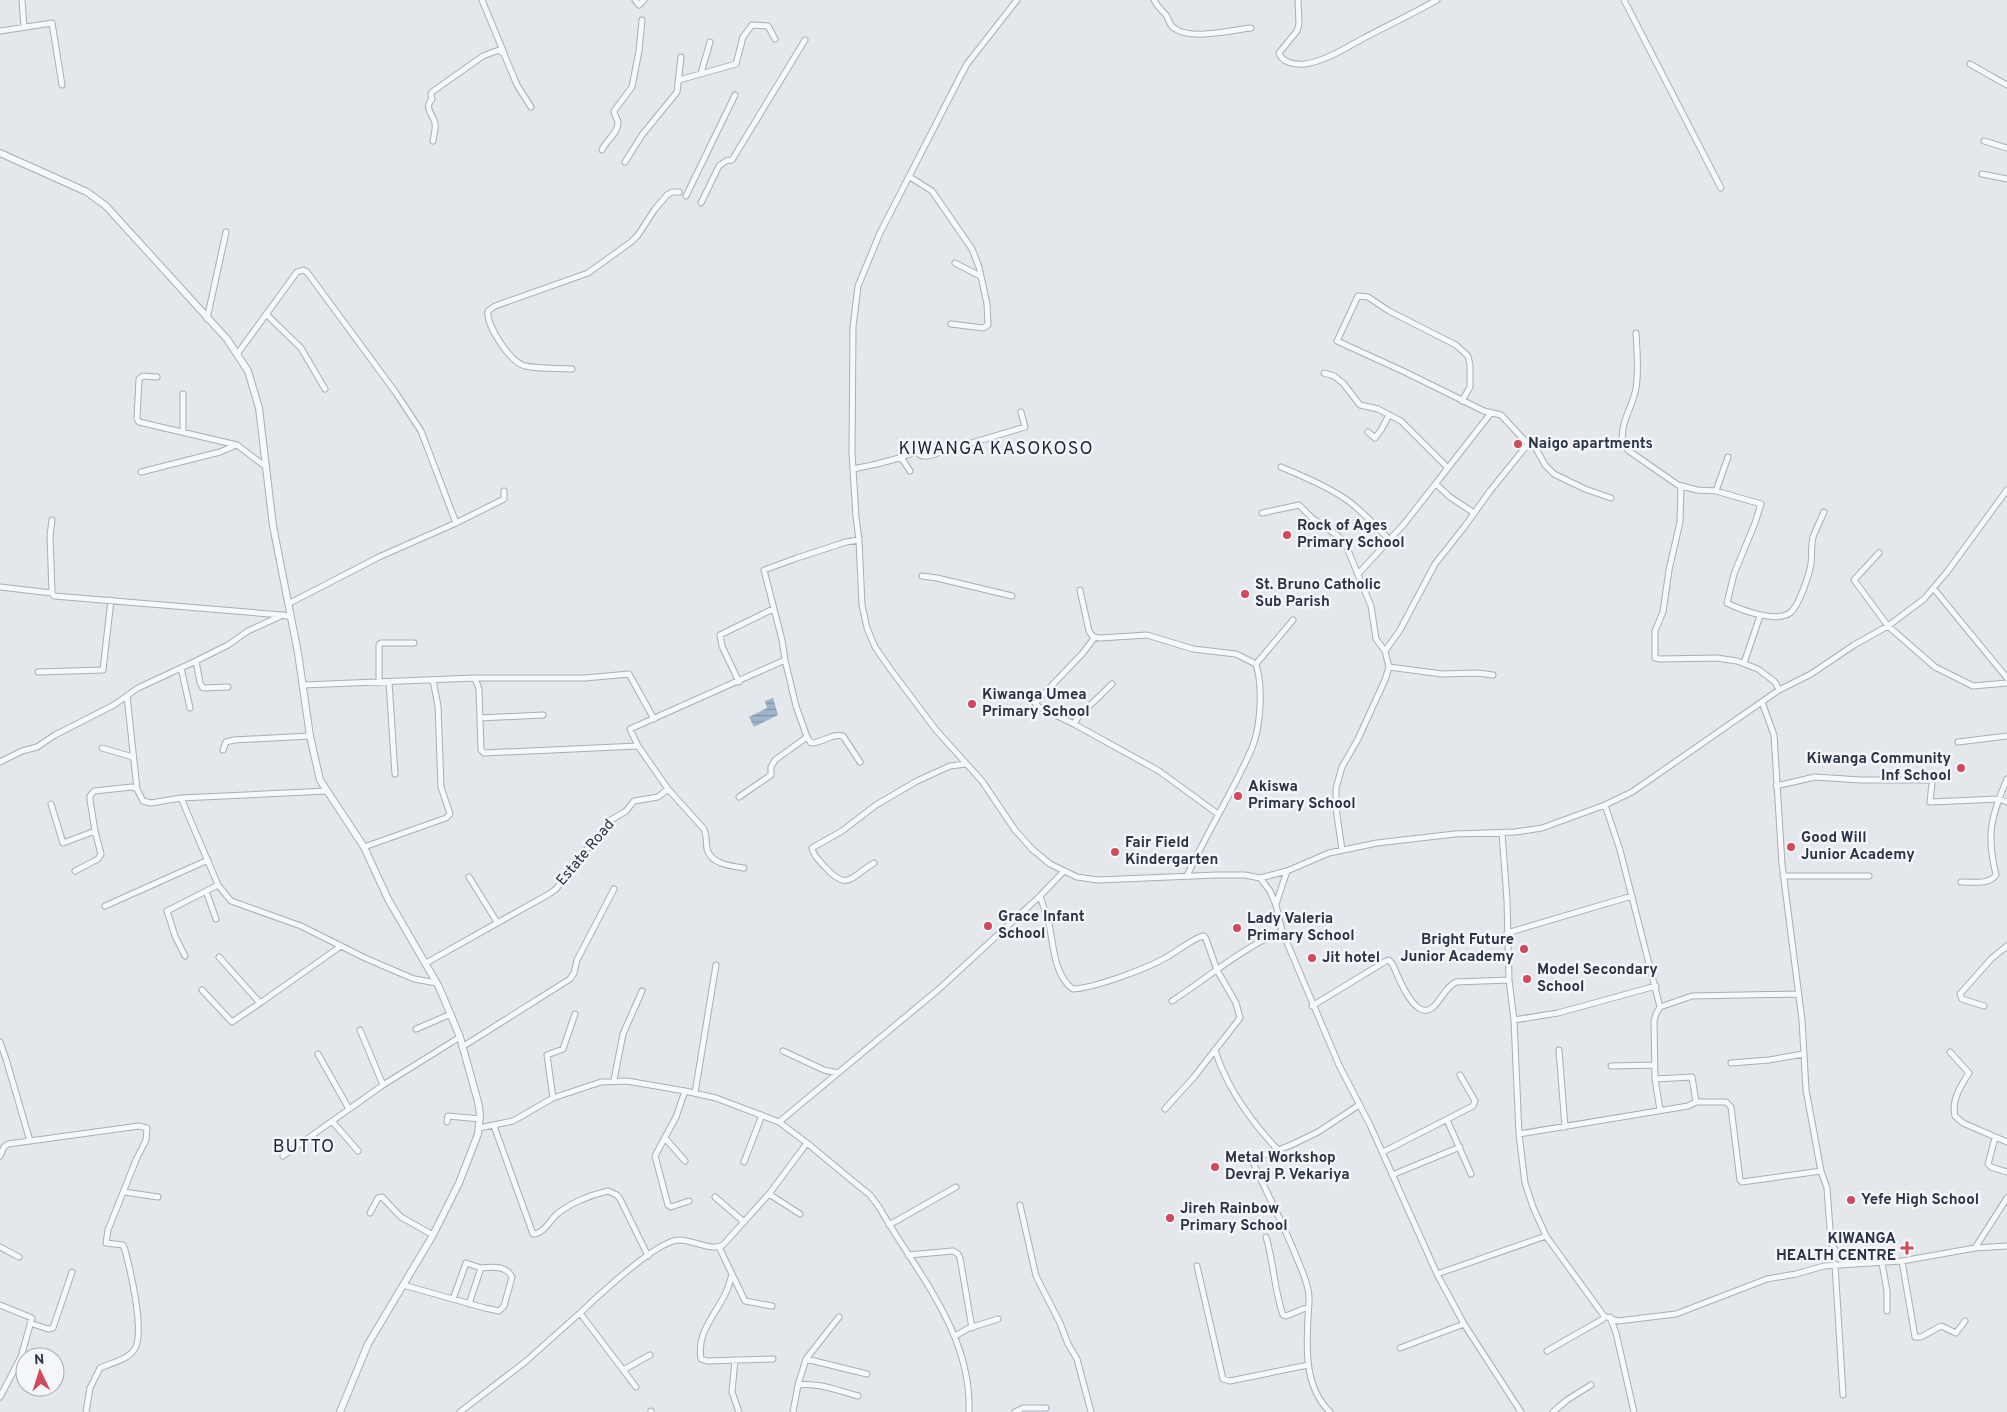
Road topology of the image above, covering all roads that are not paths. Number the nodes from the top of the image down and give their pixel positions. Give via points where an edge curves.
1 (22, 0) edge
2 (482, 0) edge
3 (635, 0) edge
4 (644, 0) edge
5 (1017, 0) edge
6 (1154, 0) edge
7 (1298, 0) edge
8 (1437, 0) edge
9 (1624, 0) edge
10 (642, 20) dead end
11 (24, 27) junction
12 (1251, 28) dead end
13 (0, 31) edge
14 (775, 39) dead end
15 (805, 40) dead end
16 (710, 42) dead end
17 (504, 54) junction
18 (681, 57) dead end
19 (1970, 64) dead end
20 (701, 73) junction
21 (679, 80) junction
22 (62, 85) dead end
23 (2007, 85) edge
24 (736, 95) dead end
25 (531, 107) dead end
26 (433, 141) dead end
27 (1984, 141) dead end
28 (2007, 148) edge
29 (602, 150) dead end
30 (0, 153) edge
31 (625, 162) dead end
32 (1982, 174) dead end
33 (910, 177) junction
34 (2007, 179) edge
35 (1721, 188) dead end
36 (679, 192) dead end
37 (686, 196) dead end
38 (702, 204) dead end
39 (226, 232) dead end
40 (955, 263) dead end
41 (980, 276) junction
42 (266, 314) junction
43 (207, 319) junction
44 (951, 324) dead end
45 (1636, 333) dead end
46 (238, 353) junction
47 (572, 369) dead end
48 (1324, 373) dead end
49 (157, 377) dead end
50 (325, 389) dead end
51 (183, 394) dead end
52 (1462, 401) junction
53 (1020, 412) dead end
54 (1492, 413) junction
55 (1389, 414) junction
56 (183, 432) junction
57 (1368, 432) dead end
58 (1528, 444) junction
59 (237, 445) junction
60 (1728, 457) dead end
61 (899, 458) junction
62 (266, 467) junction
63 (1281, 467) dead end
64 (1448, 468) junction
65 (853, 469) junction
66 (141, 472) dead end
67 (910, 472) dead end
68 (1436, 484) junction
69 (1681, 486) junction
70 (504, 490) dead end
71 (2007, 490) edge
72 (1716, 491) junction
73 (1611, 498) dead end
74 (1824, 512) dead end
75 (1262, 513) dead end
76 (1474, 513) junction
77 (52, 520) dead end
78 (456, 523) junction
79 (860, 540) junction
80 (1390, 540) junction
81 (1879, 552) dead end
82 (1358, 574) junction
83 (922, 576) dead end
84 (0, 587) edge
85 (1934, 589) junction
86 (1080, 590) dead end
87 (52, 593) junction
88 (1012, 596) dead end
89 (111, 600) junction
90 (288, 604) junction
91 (773, 609) junction
92 (283, 614) junction
93 (1760, 616) junction
94 (291, 617) junction
95 (1293, 620) dead end
96 (1888, 626) junction
97 (1095, 637) junction
98 (414, 643) dead end
99 (1385, 651) junction
100 (785, 660) junction
101 (196, 661) junction
102 (1744, 663) junction
103 (1256, 664) junction
104 (1389, 667) junction
105 (181, 668) junction
106 (38, 672) dead end
107 (1493, 676) dead end
108 (475, 678) junction
109 (2007, 678) edge
110 (433, 680) junction
111 (389, 682) junction
112 (739, 682) junction
113 (379, 683) junction
114 (2007, 683) edge
115 (1112, 684) dead end
116 (303, 685) junction
117 (228, 687) dead end
118 (1779, 690) junction
119 (127, 696) junction
120 (1762, 702) junction
121 (190, 708) dead end
122 (542, 716) dead end
123 (480, 718) junction
124 (654, 719) junction
125 (1074, 724) junction
126 (310, 736) junction
127 (2007, 736) edge
128 (808, 737) junction
129 (1958, 742) dead end
130 (638, 746) junction
131 (102, 748) dead end
132 (223, 750) dead end
133 (133, 757) junction
134 (0, 762) edge
135 (860, 762) dead end
136 (966, 764) junction
137 (395, 774) dead end
138 (2007, 779) edge
139 (1776, 786) junction
140 (137, 789) junction
141 (668, 789) junction
142 (327, 791) junction
143 (739, 797) dead end
144 (181, 798) junction
145 (1999, 799) junction
146 (2007, 802) edge
147 (51, 804) dead end
148 (1605, 805) junction
149 (1218, 814) junction
150 (95, 831) junction
151 (1502, 833) junction
152 (364, 847) junction
153 (1342, 850) junction
154 (208, 860) junction
155 (874, 863) dead end
156 (744, 868) dead end
157 (75, 871) dead end
158 (1287, 871) junction
159 (1063, 872) junction
160 (1187, 876) junction
161 (1783, 876) junction
162 (1869, 876) dead end
163 (469, 877) dead end
164 (1260, 878) junction
165 (1962, 882) dead end
166 (218, 885) junction
167 (614, 889) dead end
168 (206, 891) junction
169 (1040, 896) junction
170 (1632, 896) junction
171 (1276, 904) junction
172 (105, 906) dead end
173 (216, 919) dead end
174 (498, 922) junction
175 (1282, 931) junction
176 (1507, 933) junction
177 (341, 946) junction
178 (2007, 946) edge
179 (185, 956) dead end
180 (219, 957) dead end
181 (426, 963) junction
182 (716, 965) dead end
183 (1217, 970) junction
184 (1510, 980) junction
185 (437, 984) junction
186 (1656, 986) junction
187 (202, 990) dead end
188 (642, 991) dead end
189 (1798, 994) junction
190 (1172, 1001) dead end
191 (260, 1003) junction
192 (1312, 1006) junction
193 (1984, 1006) dead end
194 (1660, 1008) junction
195 (451, 1014) junction
196 (575, 1014) dead end
197 (1514, 1020) junction
198 (416, 1029) dead end
199 (360, 1030) dead end
200 (460, 1037) junction
201 (0, 1042) edge
202 (462, 1047) junction
203 (1215, 1050) junction
204 (1559, 1050) dead end
205 (784, 1051) dead end
206 (1950, 1052) dead end
207 (318, 1054) dead end
208 (1803, 1054) junction
209 (1731, 1063) dead end
210 (1655, 1065) junction
211 (1611, 1066) dead end
212 (838, 1073) junction
213 (1460, 1075) dead end
214 (1655, 1079) junction
215 (614, 1080) junction
216 (383, 1085) junction
217 (685, 1091) junction
218 (695, 1093) junction
219 (554, 1098) junction
220 (1696, 1102) junction
221 (1359, 1105) junction
222 (349, 1109) junction
223 (1165, 1109) dead end
224 (1660, 1110) junction
225 (762, 1115) junction
226 (480, 1119) junction
227 (1447, 1120) junction
228 (332, 1121) junction
229 (447, 1122) dead end
230 (779, 1122) junction
231 (494, 1126) junction
232 (1565, 1126) junction
233 (479, 1128) junction
234 (1519, 1134) junction
235 (665, 1138) junction
236 (1995, 1138) junction
237 (30, 1141) junction
238 (2007, 1142) edge
239 (807, 1143) junction
240 (1460, 1147) junction
241 (1277, 1149) junction
242 (358, 1151) dead end
243 (1383, 1152) junction
244 (0, 1156) edge
245 (283, 1156) dead end
246 (685, 1161) dead end
247 (744, 1162) dead end
248 (1821, 1171) junction
249 (2007, 1172) edge
250 (1471, 1174) dead end
251 (1392, 1175) junction
252 (956, 1188) dead end
253 (124, 1192) junction
254 (769, 1194) junction
255 (158, 1197) dead end
256 (715, 1197) dead end
257 (2007, 1198) edge
258 (689, 1201) dead end
259 (1020, 1205) dead end
260 (370, 1213) dead end
261 (800, 1214) dead end
262 (744, 1222) junction
263 (889, 1225) junction
264 (433, 1235) junction
265 (1546, 1236) junction
266 (1266, 1237) dead end
267 (2007, 1246) edge
268 (0, 1247) edge
269 (719, 1247) junction
270 (1975, 1248) junction
271 (908, 1255) junction
272 (648, 1256) junction
273 (19, 1257) dead end
274 (1902, 1261) junction
275 (1850, 1263) junction
276 (1882, 1263) junction
277 (1835, 1264) junction
278 (1197, 1266) dead end
279 (481, 1268) junction
280 (72, 1272) dead end
281 (1437, 1274) junction
282 (732, 1275) junction
283 (403, 1285) junction
284 (453, 1299) junction
285 (469, 1304) junction
286 (0, 1305) edge
287 (772, 1306) dead end
288 (1308, 1307) junction
289 (1887, 1311) dead end
290 (580, 1313) junction
291 (1607, 1316) junction
292 (839, 1317) dead end
293 (998, 1319) dead end
294 (1965, 1321) dead end
295 (30, 1323) junction
296 (1464, 1324) junction
297 (972, 1328) junction
298 (955, 1336) junction
299 (1400, 1348) dead end
300 (1547, 1351) dead end
301 (650, 1356) dead end
302 (773, 1359) dead end
303 (806, 1359) junction
304 (735, 1360) junction
305 (1308, 1366) junction
306 (623, 1370) junction
307 (867, 1374) dead end
308 (798, 1385) junction
309 (1591, 1385) dead end
310 (636, 1387) dead end
311 (858, 1396) dead end
312 (1843, 1396) dead end
313 (0, 1397) edge
314 (1046, 1408) dead end
315 (86, 1412) edge
316 (340, 1412) edge
317 (460, 1412) edge
318 (739, 1412) edge
319 (793, 1412) edge
320 (969, 1412) edge
321 (1015, 1412) edge
322 (1091, 1412) edge
323 (1330, 1412) edge
324 (1521, 1412) edge
325 (1553, 1412) edge
326 (1634, 1412) edge

1 - 11 street
2 - 17 street
3 - 4 street via 639,5
5 - 33 street via 967,64
6 - 12 street via 1172,27 1180,32 1195,35
7 - 8 street via 1297,32 1279,53 1285,61 1295,64 1307,64 1336,53
9 - 35 street
10 - 29 street via 632,87 614,111 617,126
11 - 13 street
11 - 22 street via 50,22 53,25
14 - 20 street via 768,26 752,25 743,37 736,64
15 - 38 street via 732,160 719,166
16 - 20 street
17 - 25 street
17 - 26 street via 498,50 483,56 432,92 428,108 435,125
18 - 21 street
19 - 23 street
20 - 21 street
21 - 31 street via 674,96
24 - 37 street
27 - 28 street
30 - 43 street via 60,179 102,202
32 - 34 street
33 - 41 street via 932,191 972,249
33 - 65 street via 871,252 858,286 852,340
36 - 47 street via 667,196 631,242 588,273 488,310 487,316 495,336 523,366
39 - 43 street
40 - 41 street
41 - 44 street via 988,325 983,328
42 - 46 street
42 - 50 street via 301,348
42 - 78 street via 297,272 307,272 421,431
43 - 46 street
45 - 69 street via 1636,386 1624,422 1623,444
46 - 62 street via 256,392
48 - 55 street via 1343,383 1360,405
49 - 56 street via 140,377 137,419
51 - 56 street
52 - 52 street via 1470,387 1469,358 1465,353 1368,297 1358,296 1337,341
52 - 54 street
53 - 61 street via 1026,427 928,456 916,452
54 - 58 street via 1501,415
54 - 64 street
55 - 57 street via 1375,438
55 - 64 street via 1407,426
56 - 59 street
58 - 73 street via 1535,447 1554,474
58 - 76 street
59 - 62 street
59 - 66 street
60 - 72 street
61 - 65 street
61 - 67 street
62 - 90 street
63 - 80 street via 1344,498
64 - 68 street
65 - 79 street
68 - 76 street
68 - 80 street
69 - 72 street
69 - 102 street via 1680,522 1663,612 1655,631 1655,658 1717,658
70 - 78 street via 504,499
71 - 85 street
72 - 93 street via 1761,504 1734,574 1727,602
74 - 93 street via 1814,535 1811,564 1794,608 1782,616
75 - 82 street via 1299,505 1344,543
76 - 99 street via 1435,564 1400,630
77 - 87 street
78 - 90 street via 379,557
79 - 91 street via 764,570
79 - 136 street via 862,605 867,628 876,647 936,730
80 - 82 street
81 - 96 street via 1854,580
82 - 99 street via 1371,606 1376,639
83 - 88 street
84 - 87 street
85 - 96 street
85 - 109 street
86 - 97 street via 1089,631
87 - 89 street
89 - 92 street
89 - 106 street via 103,670
90 - 94 street
91 - 100 street
91 - 112 street via 720,635
92 - 94 street
92 - 101 street
93 - 102 street
94 - 116 street
95 - 103 street
96 - 114 street via 1935,667 1973,686
96 - 118 street
97 - 103 street via 1147,635 1193,649 1236,654
97 - 125 street via 1035,703
98 - 113 street via 379,645
99 - 104 street
100 - 112 street
100 - 128 street via 796,706
101 - 105 street
101 - 117 street via 203,688
102 - 118 street via 1771,678
103 - 149 street via 1260,689 1256,734
104 - 107 street
104 - 153 street via 1358,739 1342,767 1336,788
105 - 119 street
105 - 121 street
108 - 110 street
108 - 123 street via 479,689
108 - 124 street via 585,678 629,674
110 - 111 street
110 - 152 street via 438,706 441,788 450,814
111 - 113 street
111 - 137 street
112 - 124 street
113 - 116 street
115 - 125 street
116 - 126 street
118 - 120 street
119 - 133 street
119 - 134 street via 37,747
120 - 139 street via 1774,729
120 - 148 street via 1632,792
122 - 123 street
123 - 130 street via 481,750 486,754
124 - 130 street via 630,729
125 - 149 street via 1159,771
126 - 132 street via 234,740 226,742
126 - 142 street via 320,780
127 - 129 street
128 - 135 street via 811,743 818,743 836,734 843,736
128 - 143 street via 775,760 771,766 772,775
130 - 141 street
131 - 133 street
133 - 140 street
136 - 155 street via 950,766 917,782 812,848 814,856 841,881
136 - 159 street via 1032,849
138 - 145 street
139 - 145 street via 1815,777 1931,780 1930,802
139 - 161 street
140 - 144 street via 146,803
140 - 150 street via 92,792 90,800
141 - 156 street via 704,829 707,850 716,860 724,865
141 - 174 street, Estate Road via 658,797 634,801 626,811 611,820 552,892
142 - 144 street
142 - 152 street
144 - 154 street
145 - 146 street
145 - 165 street via 1990,831 1996,875 1988,882
147 - 150 street via 64,843
148 - 151 street via 1542,828
148 - 170 street
149 - 160 street
150 - 157 street via 101,856
151 - 153 street via 1430,836
151 - 176 street
152 - 181 street via 388,899
153 - 158 street
154 - 166 street
154 - 172 street
158 - 164 street
158 - 171 street
159 - 160 street via 1098,880
159 - 169 street
160 - 164 street via 1245,875
161 - 162 street
161 - 189 street
163 - 174 street
164 - 171 street
166 - 168 street
166 - 177 street via 235,903 301,926
167 - 202 street via 570,978
168 - 173 street
168 - 179 street via 166,911
169 - 183 street via 1060,970 1073,989 1088,987 1160,961 1204,936
169 - 212 street via 928,999
170 - 176 street
170 - 186 street
171 - 175 street
174 - 181 street, Estate Road
175 - 183 street via 1247,948
175 - 192 street
176 - 184 street
177 - 185 street via 414,979
177 - 191 street
178 - 193 street via 1960,994 1962,1000
180 - 191 street
181 - 185 street
182 - 218 street
183 - 190 street
183 - 203 street via 1236,1003 1240,1018
184 - 192 street via 1456,982 1449,985 1432,1008 1420,1010 1413,1004 1389,960
184 - 197 street
185 - 195 street
186 - 194 street
186 - 197 street via 1558,1013
187 - 191 street via 232,1022
188 - 215 street via 623,1034
189 - 194 street via 1692,996
189 - 208 street
192 - 221 street
194 - 210 street via 1654,1021
195 - 198 street
195 - 200 street
196 - 219 street via 563,1049 547,1055
197 - 234 street
199 - 216 street
200 - 202 street
200 - 216 street
201 - 237 street
202 - 226 street via 474,1083
203 - 223 street
203 - 241 street via 1236,1095
204 - 232 street
205 - 212 street via 824,1070
206 - 236 street via 1969,1073 1958,1092 1955,1116
207 - 222 street
208 - 209 street
208 - 248 street via 1806,1090
210 - 211 street
210 - 214 street
212 - 230 street
213 - 227 street via 1474,1104
214 - 220 street via 1692,1077
214 - 224 street
215 - 217 street
215 - 219 street
216 - 222 street
217 - 218 street
217 - 235 street
218 - 225 street
219 - 231 street via 523,1116
220 - 224 street
220 - 248 street via 1726,1102 1731,1107 1742,1182
221 - 241 street via 1318,1132
221 - 243 street
222 - 228 street
224 - 232 street
225 - 230 street
225 - 247 street
226 - 229 street via 448,1116
226 - 233 street
227 - 240 street
227 - 243 street
228 - 242 street
228 - 245 street
230 - 239 street
231 - 233 street
231 - 272 street via 533,1234 539,1233 567,1207 608,1191 620,1199
232 - 234 street
233 - 264 street via 470,1159
234 - 265 street via 1526,1182
235 - 246 street
235 - 258 street via 656,1156 668,1205 672,1207
236 - 238 street
236 - 249 street via 1988,1164
237 - 244 street via 8,1144
237 - 253 street via 146,1126 147,1137
239 - 254 street
239 - 263 street via 870,1195
240 - 250 street
240 - 251 street
241 - 288 street via 1252,1160 1300,1265
243 - 251 street
248 - 275 street via 1827,1188 1831,1243 1837,1254
251 - 281 street
252 - 263 street
253 - 255 street
253 - 315 street via 106,1243 123,1244 132,1278 139,1339 127,1357 100,1368 90,1388
254 - 261 street
254 - 262 street
256 - 262 street
257 - 270 street
259 - 322 street via 1036,1276 1077,1359
260 - 264 street via 378,1198 382,1197 401,1217
262 - 269 street
263 - 271 street
264 - 283 street
265 - 281 street
265 - 291 street
266 - 288 street via 1283,1315
267 - 270 street
268 - 273 street
269 - 272 street via 676,1240
269 - 282 street
270 - 274 street
271 - 297 street via 953,1251 958,1254
271 - 298 street
272 - 290 street
274 - 276 street
274 - 294 street via 1915,1337 1941,1326 1956,1333
275 - 276 street
275 - 277 street
276 - 289 street
277 - 291 street via 1767,1279 1676,1314 1618,1321
277 - 312 street
278 - 305 street via 1223,1378 1230,1381
279 - 284 street via 466,1263
279 - 285 street
279 - 285 street via 501,1268 510,1273 512,1277 504,1306 499,1310
280 - 295 street via 53,1328
281 - 296 street
282 - 287 street via 745,1301
282 - 304 street via 728,1290 702,1334 700,1351 702,1360
283 - 284 street
283 - 316 street via 368,1344
284 - 285 street
286 - 295 street via 30,1316
288 - 305 street
290 - 306 street
290 - 317 street via 525,1362
291 - 300 street
291 - 326 street via 1616,1333
292 - 303 street
293 - 297 street
295 - 313 street via 19,1362
296 - 299 street
296 - 324 street
297 - 298 street
298 - 320 street via 969,1389
301 - 306 street
302 - 304 street
303 - 307 street
303 - 308 street
304 - 318 street via 732,1392
305 - 323 street via 1318,1393
306 - 310 street
308 - 311 street via 808,1383
308 - 319 street
309 - 325 street
314 - 321 street via 1023,1408

